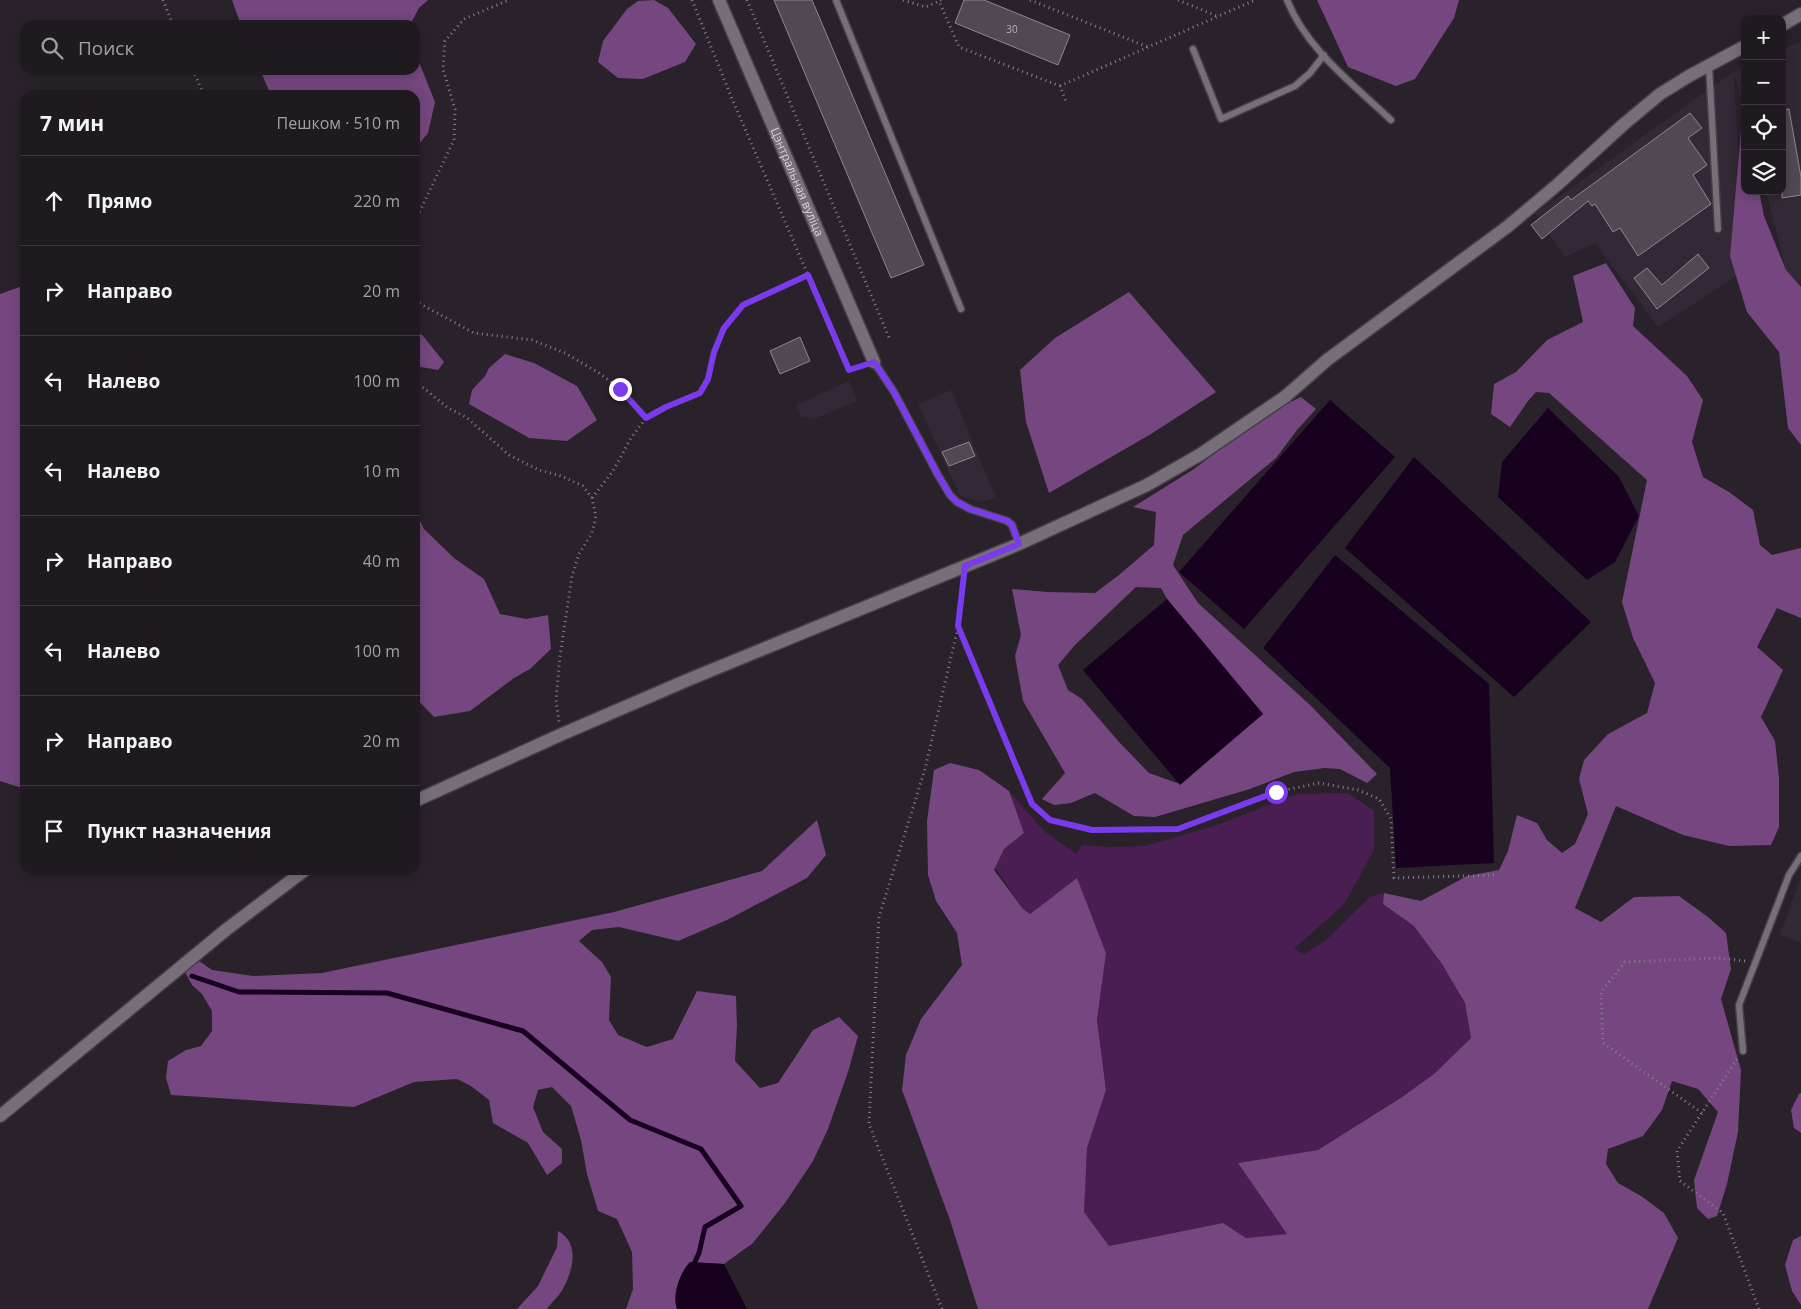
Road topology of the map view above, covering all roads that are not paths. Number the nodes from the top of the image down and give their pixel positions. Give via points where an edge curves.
1 (719, 0) edge
2 (836, 0) edge
3 (1286, 0) edge
4 (1801, 14) edge
5 (1786, 23) edge
6 (1741, 48) edge
7 (1193, 49) dead end
8 (1324, 55) junction
9 (1709, 66) junction
10 (1391, 120) dead end
11 (1718, 229) dead end
12 (962, 309) dead end
13 (874, 362) joint
14 (1019, 544) junction
15 (420, 799) edge
16 (1801, 856) edge
17 (297, 875) edge
18 (1743, 1051) road end
19 (0, 1116) edge

1 - 13 street, Цэнтральная вуліца
2 - 12 lane
3 - 8 lane via 1302,30
4 - 5 street
6 - 9 street
7 - 8 lane via 1221,119 1295,86
8 - 10 lane
9 - 11 lane
9 - 14 street via 1660,94 1506,227 1327,360 1278,401 1201,454 1148,485
13 - 14 lane via 950,495 970,509 1008,521
14 - 15 street via 560,735
16 - 18 lane via 1789,875 1739,1005
17 - 19 street

